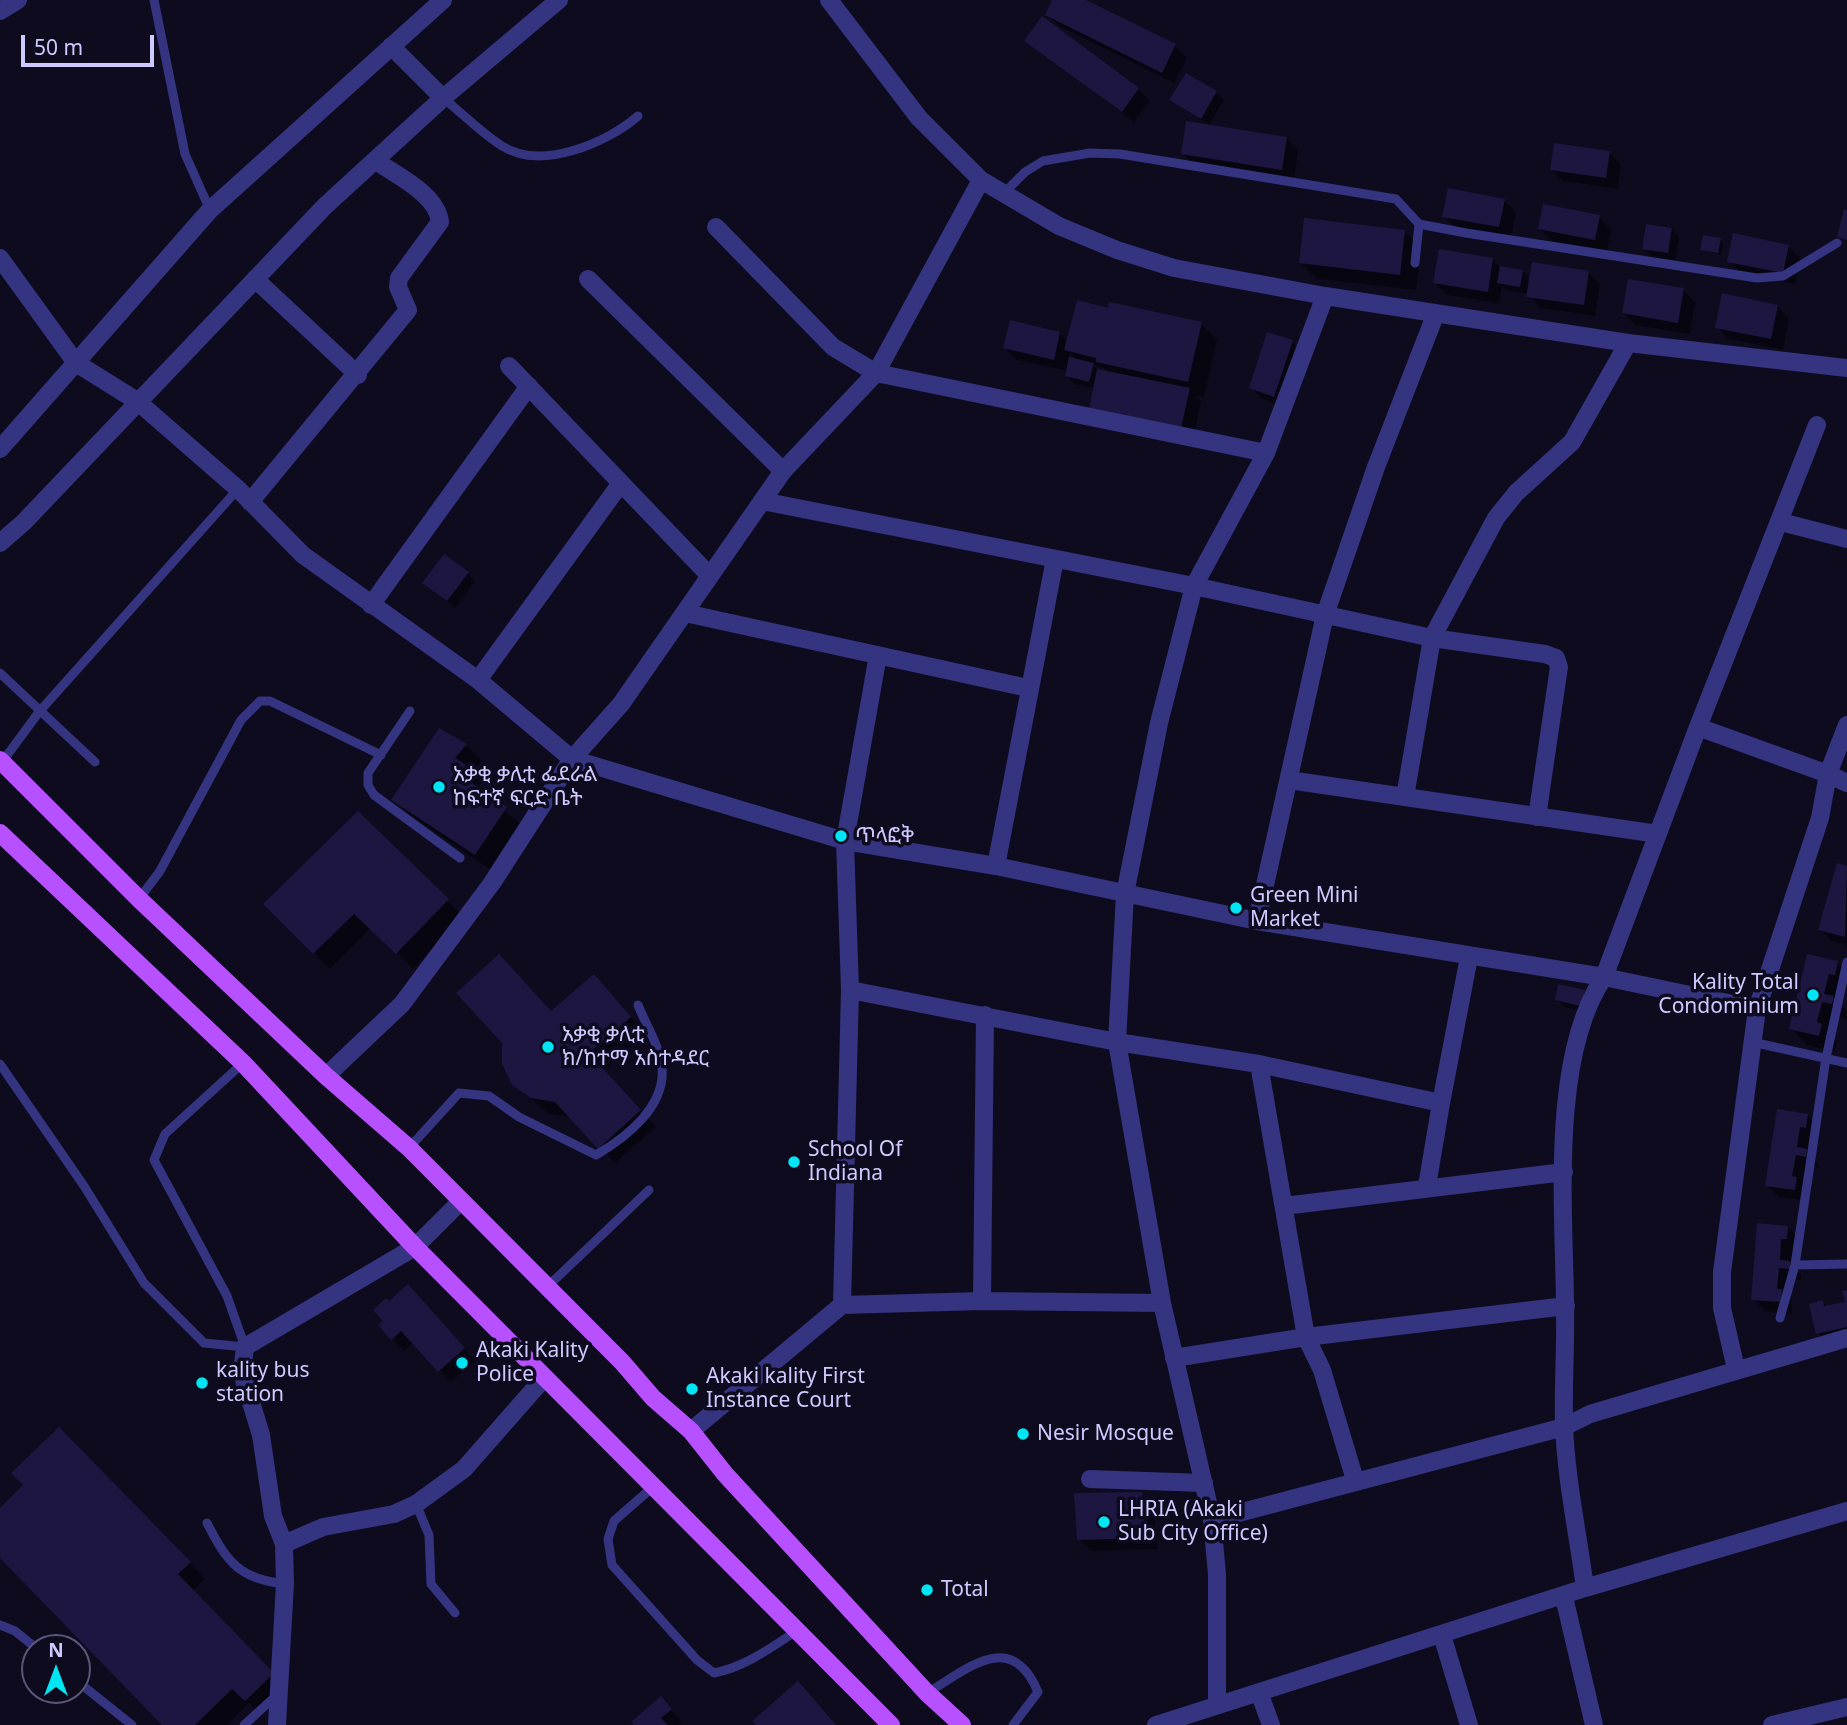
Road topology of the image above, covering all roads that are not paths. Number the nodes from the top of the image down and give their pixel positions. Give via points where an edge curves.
1 (18, 0) edge
2 (154, 0) edge
3 (443, 0) edge
4 (559, 0) edge
5 (829, 0) edge
6 (0, 11) edge
7 (391, 46) junction
8 (443, 98) junction
9 (638, 116) dead end
10 (376, 161) junction
11 (981, 180) junction
12 (1004, 193) junction
13 (210, 210) junction
14 (1419, 224) junction
15 (716, 227) dead end
16 (1838, 243) dead end
17 (0, 258) edge
18 (1415, 263) dead end
19 (255, 279) junction
20 (588, 279) dead end
21 (1325, 296) junction
22 (1436, 313) junction
23 (1628, 343) junction
24 (76, 363) junction
25 (509, 366) dead end
26 (1847, 368) edge
27 (876, 373) junction
28 (358, 375) junction
29 (529, 386) junction
30 (136, 401) junction
31 (1817, 425) dead end
32 (0, 449) edge
33 (1266, 453) junction
34 (783, 471) junction
35 (621, 483) junction
36 (244, 496) junction
37 (762, 501) junction
38 (1781, 522) junction
39 (1847, 539) edge
40 (0, 543) edge
41 (1055, 559) junction
42 (709, 575) junction
43 (1194, 586) junction
44 (372, 605) junction
45 (685, 613) junction
46 (1325, 615) junction
47 (1432, 638) junction
48 (878, 655) junction
49 (0, 673) edge
50 (478, 680) junction
51 (1028, 688) junction
52 (410, 711) dead end
53 (39, 712) junction
54 (1847, 725) edge
55 (1698, 727) junction
56 (381, 755) junction
57 (572, 759) junction
58 (1, 761) edge
59 (95, 762) dead end
60 (1828, 774) junction
61 (1289, 780) junction
62 (1847, 783) edge
63 (1405, 797) junction
64 (1822, 808) junction
65 (1537, 817) junction
66 (0, 833) edge
67 (1658, 834) junction
68 (845, 842) junction
69 (460, 858) dead end
70 (996, 866) junction
71 (1125, 894) junction
72 (139, 899) junction
73 (1257, 921) junction
74 (1469, 957) junction
75 (1847, 962) edge
76 (1604, 977) junction
77 (850, 990) junction
78 (638, 1005) dead end
79 (1757, 1009) junction
80 (985, 1015) junction
81 (1116, 1042) junction
82 (1752, 1042) junction
83 (1826, 1058) junction
84 (243, 1063) junction
85 (1847, 1063) edge
86 (0, 1064) edge
87 (1259, 1064) junction
88 (326, 1076) junction
89 (1441, 1102) junction
90 (409, 1148) junction
91 (1564, 1172) junction
92 (1427, 1186) junction
93 (649, 1190) dead end
94 (461, 1201) junction
95 (1284, 1206) junction
96 (415, 1247) junction
97 (1847, 1264) edge
98 (1795, 1265) junction
99 (547, 1287) junction
100 (982, 1301) junction
101 (1161, 1303) junction
102 (842, 1305) junction
103 (1566, 1306) junction
104 (1780, 1318) dead end
105 (1306, 1337) junction
106 (1847, 1338) edge
107 (245, 1347) junction
108 (1174, 1358) junction
109 (1736, 1369) junction
110 (544, 1378) junction
111 (1564, 1427) junction
112 (691, 1431) junction
113 (1090, 1479) dead end
114 (1355, 1480) junction
115 (1205, 1483) junction
116 (654, 1486) junction
117 (416, 1504) junction
118 (1847, 1511) edge
119 (1212, 1520) junction
120 (206, 1523) dead end
121 (284, 1544) junction
122 (285, 1584) junction
123 (1586, 1588) junction
124 (1564, 1597) junction
125 (455, 1613) dead end
126 (0, 1625) edge
127 (798, 1630) junction
128 (1442, 1635) junction
129 (21, 1636) edge
130 (91, 1692) edge
131 (281, 1692) junction
132 (1259, 1692) junction
133 (927, 1693) junction
134 (1217, 1704) junction
135 (1847, 1707) edge
136 (132, 1725) edge
137 (244, 1725) edge
138 (277, 1725) edge
139 (891, 1725) edge
140 (962, 1725) edge
141 (1013, 1725) edge
142 (1156, 1725) edge
143 (1271, 1725) edge
144 (1469, 1725) edge
145 (1594, 1725) edge
146 (1772, 1725) edge

1 - 6 street
2 - 13 lane via 185,154
3 - 7 street
4 - 8 street
5 - 11 street via 919,118
7 - 8 street
7 - 13 street
8 - 9 lane via 503,148 540,156 573,151 608,137
8 - 10 street
10 - 19 street
10 - 28 street via 431,201 440,222 398,278 408,310
11 - 12 street
11 - 27 street
12 - 14 lane via 1043,161 1073,154 1120,154 1396,199
12 - 21 street via 1059,226 1117,250 1174,268
13 - 24 street
14 - 16 lane via 1758,278 1783,276
14 - 18 lane
15 - 27 street via 833,347
17 - 24 street
19 - 28 street
19 - 30 street
20 - 34 street
21 - 22 street
21 - 33 street
22 - 23 street
22 - 46 street
23 - 26 street
23 - 47 street via 1572,442 1516,493 1496,518
24 - 30 street
24 - 32 street
25 - 29 street
27 - 33 street
27 - 34 street
28 - 36 street
29 - 35 street
29 - 44 street
30 - 36 street
30 - 40 street
31 - 38 street
33 - 43 street
34 - 37 street
35 - 42 street
35 - 50 street
36 - 44 street via 303,555
36 - 53 lane
37 - 41 street
37 - 42 street
38 - 39 street
38 - 55 street
41 - 43 street
41 - 51 street
42 - 45 street
43 - 46 street
43 - 71 street via 1159,723
44 - 50 street
45 - 48 street
45 - 57 street via 621,704
46 - 47 street
46 - 61 street
47 - 63 street
47 - 65 street via 1556,658 1559,667
48 - 51 street
48 - 68 street
49 - 53 lane
50 - 57 street
51 - 70 street
52 - 56 lane
53 - 58 lane
53 - 59 lane
54 - 60 street
55 - 60 street
55 - 67 street
56 - 69 lane via 368,774 374,795
56 - 72 lane via 270,701 260,701 241,720 160,871
57 - 68 street
57 - 88 street via 492,883 402,1003
58 - 72 main road
60 - 62 street
60 - 64 street
61 - 63 street
61 - 73 street
62 - 64 street
63 - 65 street
64 - 79 street
65 - 67 street
66 - 84 main road
67 - 76 street
68 - 70 street
68 - 77 street
70 - 71 street
71 - 73 street
71 - 81 street
72 - 88 main road
73 - 74 street
74 - 76 street
74 - 89 street
75 - 83 lane
76 - 79 street
76 - 91 street via 1582,1017 1568,1090
77 - 80 street
77 - 102 street
78 - 90 lane via 662,1066 658,1099 617,1143 596,1155 519,1117 489,1096 458,1093
79 - 82 street
80 - 81 street
80 - 100 street
81 - 87 street
81 - 101 street
82 - 83 lane
82 - 109 street via 1721,1283
83 - 85 lane
83 - 98 lane
84 - 96 main road
84 - 107 lane via 165,1134 154,1160 227,1296
86 - 107 lane via 144,1283 204,1343
87 - 89 street
87 - 95 street
88 - 90 main road
89 - 92 street
90 - 94 main road
91 - 92 street
91 - 103 street
92 - 95 street
93 - 99 lane
94 - 96 street
94 - 99 main road
95 - 105 street
96 - 107 street
96 - 110 main road
97 - 98 lane
98 - 104 lane
99 - 112 main road via 653,1398
100 - 101 street
100 - 102 street
101 - 108 street
102 - 112 street
103 - 105 street
103 - 111 street
105 - 108 street
105 - 114 street via 1322,1370
106 - 109 street
107 - 121 street via 242,1373 261,1436 273,1516
108 - 115 street
109 - 111 street via 1590,1414
110 - 116 main road
110 - 117 street via 464,1469
111 - 114 street
111 - 123 street
112 - 133 main road via 725,1474
113 - 115 street
114 - 119 street
115 - 119 street
116 - 127 main road
116 - 127 lane via 614,1521 608,1539 612,1565 697,1660 714,1674 727,1671
117 - 121 street via 394,1514 323,1527
117 - 125 lane via 429,1535 431,1584
118 - 123 street
119 - 134 street via 1217,1574
120 - 122 lane via 224,1557 236,1568 263,1581
121 - 122 street
122 - 131 street
123 - 124 street
124 - 128 street
124 - 145 street
126 - 129 lane
127 - 139 main road
128 - 132 street
128 - 144 street
130 - 136 lane
131 - 137 lane
131 - 138 street
132 - 134 street
132 - 143 street
133 - 140 main road
133 - 141 lane via 1000,1656 1018,1663 1038,1692
134 - 142 street
135 - 146 street

